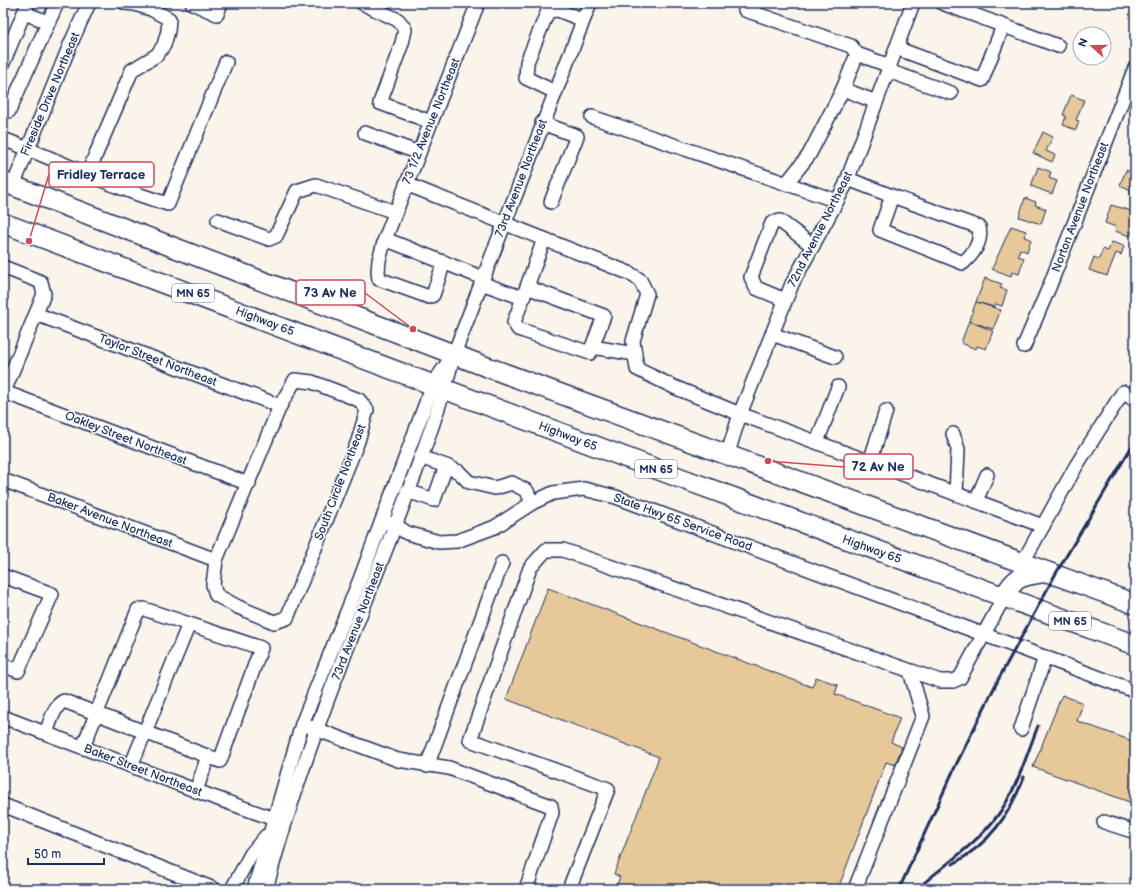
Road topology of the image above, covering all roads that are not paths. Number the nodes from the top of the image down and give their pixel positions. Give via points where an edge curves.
1 (57, 3) edge
2 (89, 3) edge
3 (125, 3) edge
4 (192, 3) edge
5 (221, 3) edge
6 (362, 3) edge
7 (478, 3) edge
8 (590, 3) edge
9 (913, 3) edge
10 (942, 3) edge
11 (26, 8) edge
12 (745, 10) dead end
13 (583, 20) junction
14 (48, 22) junction
15 (1003, 26) junction
16 (1058, 46) dead end
17 (896, 48) junction
18 (857, 54) junction
19 (3, 62) edge
20 (226, 62) dead end
21 (889, 68) junction
22 (1135, 68) edge
23 (843, 89) junction
24 (555, 92) junction
25 (951, 93) dead end
26 (876, 102) junction
27 (3, 108) edge
28 (592, 117) dead end
29 (431, 122) junction
30 (542, 123) junction
31 (365, 133) dead end
32 (3, 139) edge
33 (27, 149) junction
34 (419, 153) junction
35 (86, 175) junction
36 (848, 179) junction
37 (8, 184) edge
38 (406, 184) junction
39 (786, 184) junction
40 (892, 196) junction
41 (837, 201) junction
42 (551, 202) dead end
43 (396, 212) junction
44 (218, 220) dead end
45 (504, 223) junction
46 (4, 225) edge
47 (385, 239) junction
48 (544, 239) junction
49 (813, 246) junction
50 (444, 262) junction
51 (3, 267) edge
52 (482, 280) junction
53 (525, 293) junction
54 (785, 300) junction
55 (36, 314) junction
56 (772, 334) junction
57 (1024, 346) dead end
58 (592, 347) junction
59 (454, 354) junction
60 (635, 354) junction
61 (835, 357) dead end
62 (439, 386) junction
63 (838, 387) dead end
64 (3, 393) edge
65 (1135, 400) edge
66 (280, 406) junction
67 (886, 411) dead end
68 (740, 414) junction
69 (953, 434) dead end
70 (817, 442) junction
71 (727, 456) junction
72 (420, 457) junction
73 (870, 462) junction
74 (446, 466) junction
75 (986, 475) dead end
76 (3, 480) edge
77 (249, 484) junction
78 (407, 491) junction
79 (956, 494) junction
80 (976, 501) junction
81 (532, 503) junction
82 (382, 521) junction
83 (395, 525) junction
84 (1043, 526) junction
85 (216, 560) junction
86 (1023, 562) junction
87 (502, 563) dead end
88 (1047, 572) junction
89 (3, 576) edge
90 (1004, 597) junction
91 (1135, 604) edge
92 (189, 624) junction
93 (985, 634) junction
94 (1135, 645) edge
95 (1045, 657) junction
96 (3, 665) edge
97 (910, 671) junction
98 (1135, 691) edge
99 (96, 714) junction
100 (3, 716) edge
101 (302, 724) junction
102 (1021, 729) dead end
103 (317, 730) junction
104 (46, 733) junction
105 (145, 733) junction
106 (83, 747) junction
107 (208, 756) junction
108 (131, 766) junction
109 (427, 766) junction
110 (196, 791) junction
111 (3, 805) edge
112 (279, 820) junction
113 (1104, 822) dead end
114 (1135, 832) edge
115 (269, 833) junction
116 (214, 889) edge
117 (232, 889) edge
118 (254, 889) edge
119 (266, 889) edge
120 (526, 889) edge
121 (570, 889) edge
122 (855, 889) edge

1 - 14 street
2 - 33 street, Fireside Drive Northeast
3 - 35 street via 135,4 169,19 168,31 164,45 156,55 132,70
4 - 5 street via 217,14
6 - 29 street via 398,20 404,26 402,43 380,103
7 - 29 street, 73 1/2 Avenue Northeast
8 - 13 street, 73rd Avenue Northeast
9 - 17 street, 72nd Avenue Northeast
10 - 15 street
11 - 14 street
11 - 19 street
12 - 18 street via 851,46
13 - 24 street, 73rd Avenue Northeast
13 - 24 street via 558,10 548,11 527,62 526,78
14 - 27 street via 10,111
15 - 16 street
15 - 17 street via 982,80
17 - 21 street, 72nd Avenue Northeast
18 - 21 street
18 - 23 street
20 - 35 street via 168,204 136,195
21 - 25 street
21 - 26 street, 72nd Avenue Northeast
22 - 57 street, Norton Avenue Northeast
23 - 26 street
23 - 39 street via 809,155
24 - 30 street, 73rd Avenue Northeast
26 - 36 street, 72nd Avenue Northeast
28 - 39 street
29 - 34 street, 73 1/2 Avenue Northeast
30 - 42 street via 578,136
30 - 45 street, 73rd Avenue Northeast
31 - 34 street
32 - 33 street
33 - 35 street
33 - 37 street, Fireside Drive Northeast
34 - 38 street, 73 1/2 Avenue Northeast
36 - 40 street
36 - 41 street, 72nd Avenue Northeast
37 - 59 highway
38 - 43 street, 73 1/2 Avenue Northeast
38 - 45 street
39 - 41 street
40 - 40 street via 880,230 964,263 973,254 981,237 979,227
41 - 49 street, 72nd Avenue Northeast
43 - 44 street via 316,185 297,191 276,236 269,239
43 - 47 street, 73 1/2 Avenue Northeast
45 - 48 street
45 - 52 street, 73rd Avenue Northeast
46 - 62 highway, Highway 65 / MN 65
47 - 50 street
47 - 50 street, 73 1/2 Avenue Northeast via 379,260 379,279 429,297 433,295
48 - 53 street
48 - 60 street via 629,273 640,280 647,294 633,341
49 - 54 street, 72nd Avenue Northeast
49 - 54 street via 780,222 772,223 751,277 756,288
50 - 52 street
51 - 55 street via 41,282 44,294
52 - 53 street
52 - 59 street, 73rd Avenue Northeast
53 - 58 street via 604,316
53 - 58 street via 514,322 518,329 590,353
54 - 56 street, 72nd Avenue Northeast
55 - 64 street
55 - 66 street, Taylor Street Northeast
56 - 61 street
56 - 68 street, 72nd Avenue Northeast
58 - 60 street
59 - 62 street, 73rd Avenue Northeast
59 - 71 highway
60 - 68 street via 637,369
62 - 72 street, 73rd Avenue Northeast
62 - 82 street, 73rd Avenue Northeast
62 - 90 highway, Highway 65 / MN 65
63 - 70 street
64 - 77 street, Oakley Street Northeast
65 - 84 street via 1123,392 1076,466
66 - 77 street, South Circle Northeast
66 - 85 street, South Circle Northeast via 295,380 312,382 359,400 367,410 358,441 287,618 274,622 216,595 212,585
67 - 73 street
68 - 70 street
68 - 71 street, 72nd Avenue Northeast
69 - 79 street via 958,450
70 - 73 street
71 - 86 highway
72 - 74 street
72 - 78 street, 73rd Avenue Northeast
73 - 79 street
74 - 78 street via 434,500
74 - 81 street via 459,472 469,482 495,488 512,483 527,491
75 - 80 street
76 - 85 street, Baker Avenue Northeast
77 - 85 street, South Circle Northeast
78 - 83 street, 73rd Avenue Northeast
79 - 80 street
80 - 84 street
81 - 83 street, State Hwy 65 Service Road via 495,527 457,541 439,542 407,533
81 - 93 street, State Hwy 65 Service Road via 553,493 584,489 616,497
82 - 83 street, State Hwy 65 Service Road
82 - 101 street, 73rd Avenue Northeast
83 - 103 street, 73rd Avenue Northeast
84 - 86 street
86 - 88 highway
87 - 109 street
88 - 90 highway via 1018,577
88 - 91 highway
89 - 96 street via 52,594 18,671
90 - 93 street
90 - 94 highway, Highway 65 / MN 65
92 - 99 street via 144,608 138,610
92 - 105 street
92 - 107 street via 261,648 220,761
93 - 95 street, State Hwy 65 Service Road
93 - 97 street via 960,678 954,682 940,681
95 - 98 street, State Hwy 65 Service Road
95 - 102 street
97 - 121 street via 563,550 546,550 530,568 470,740 608,789
97 - 122 street via 923,716
99 - 104 street via 64,701 60,702
99 - 105 street
99 - 106 street
100 - 104 street, Baker Street Northeast
101 - 103 street
101 - 112 street, 73rd Avenue Northeast
103 - 109 street via 398,760
103 - 112 street, 73rd Avenue Northeast
104 - 106 street, Baker Street Northeast
105 - 107 street
105 - 108 street
106 - 108 street, Baker Street Northeast
107 - 110 street
108 - 110 street, Baker Street Northeast
109 - 120 street via 449,768 551,806 552,813
110 - 112 street, Baker Street Northeast
111 - 116 street
112 - 115 street, 73rd Avenue Northeast
112 - 119 street, 73rd Avenue Northeast
113 - 114 street
115 - 117 street, 73rd Avenue Northeast via 251,854
115 - 118 street, 73rd Avenue Northeast

